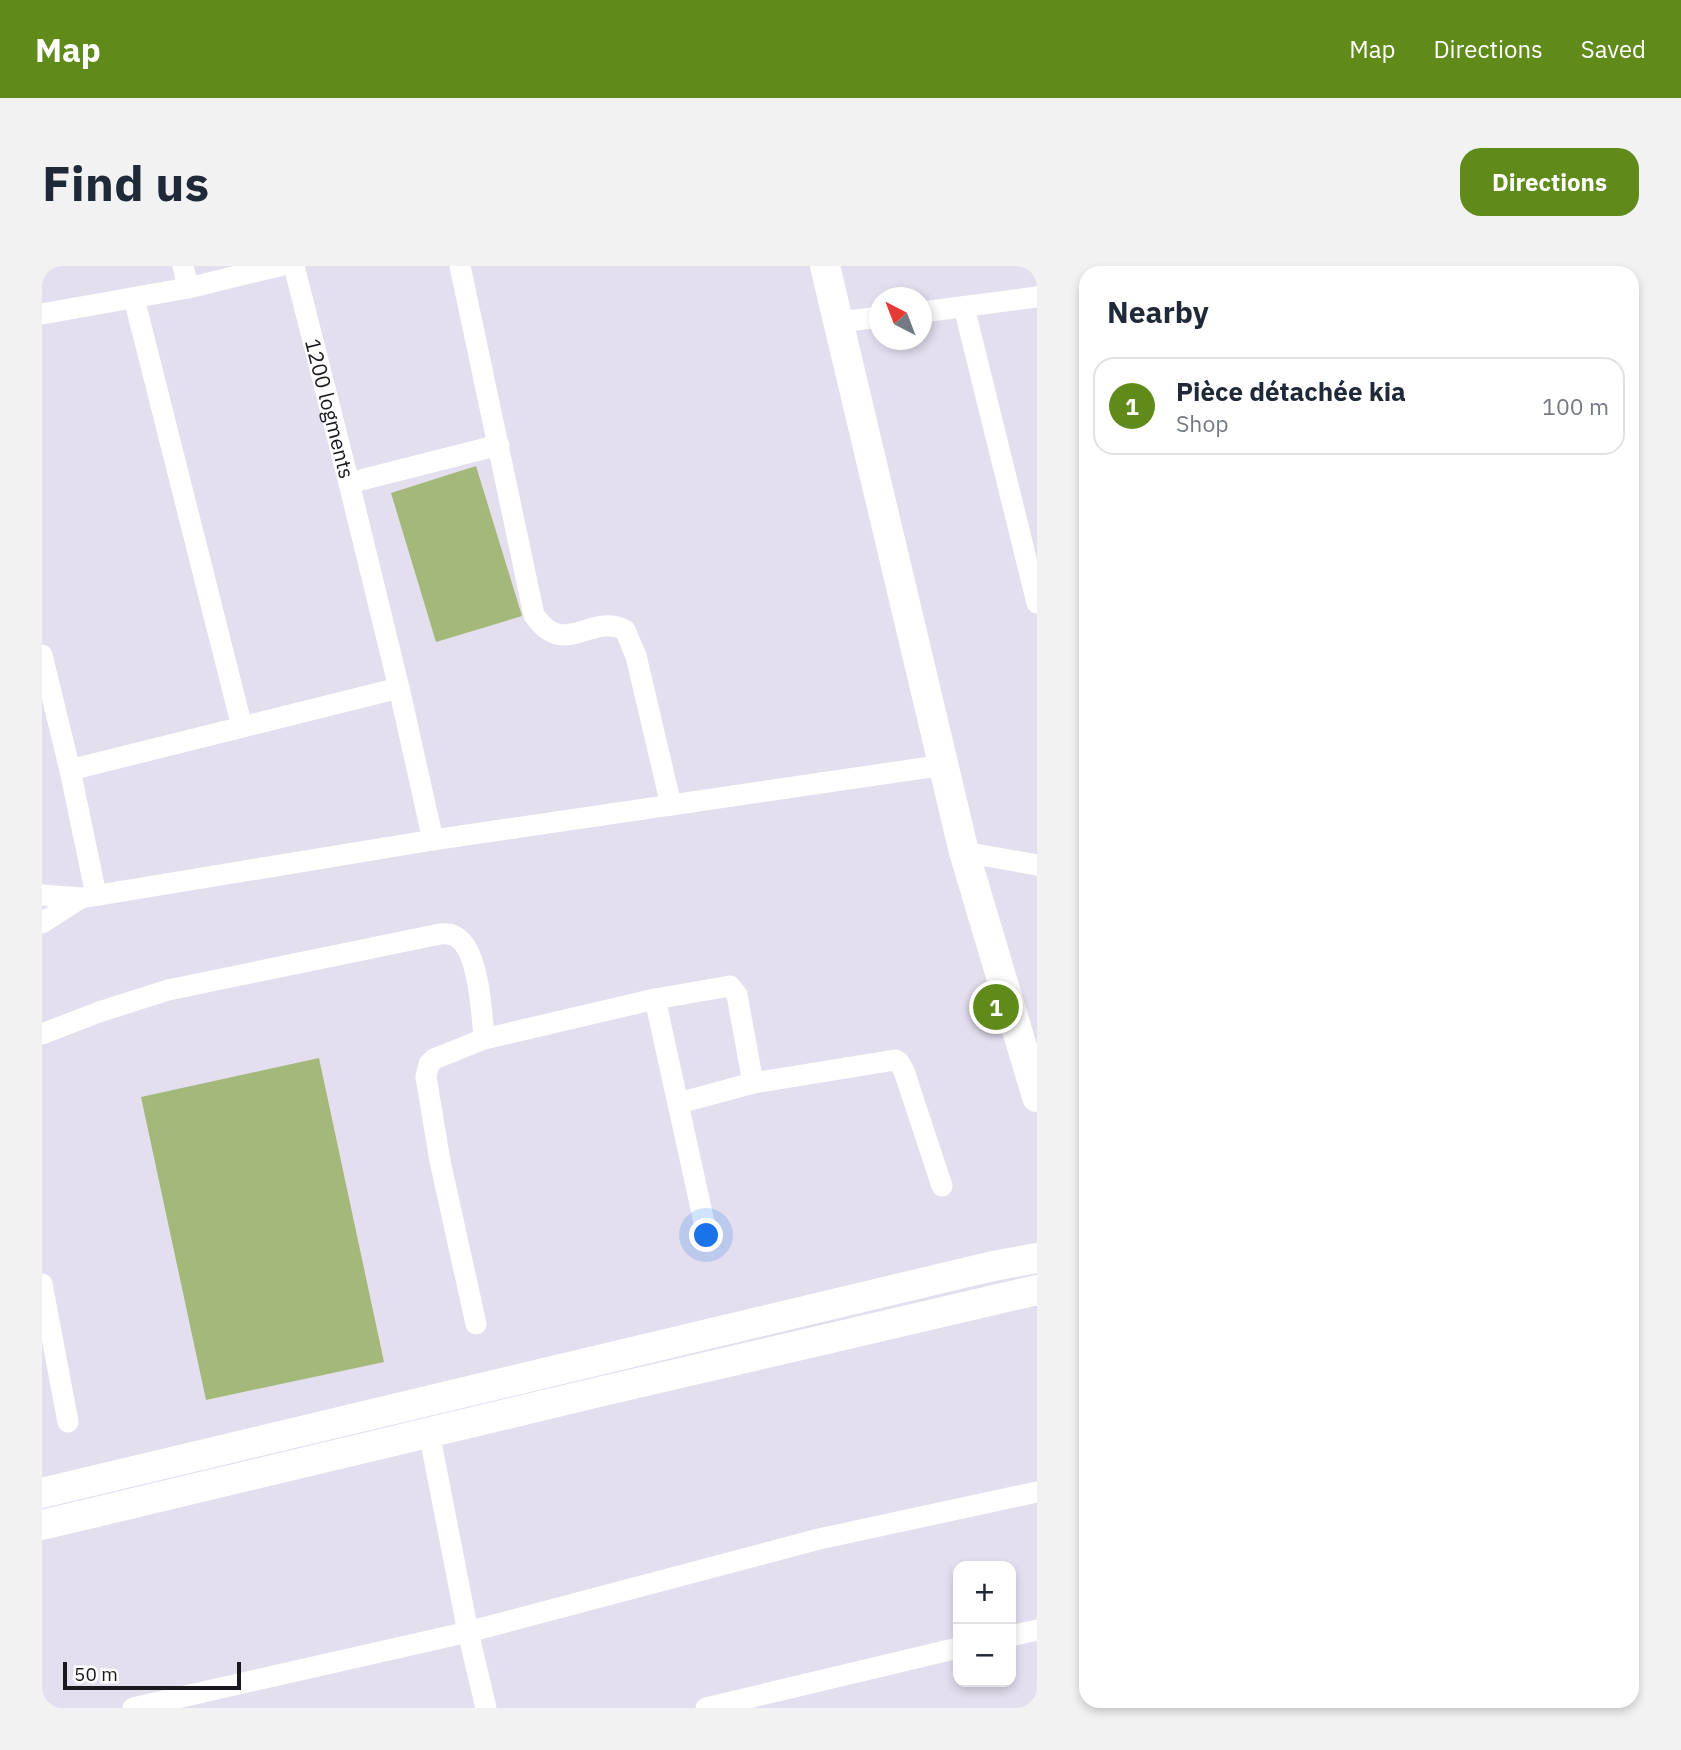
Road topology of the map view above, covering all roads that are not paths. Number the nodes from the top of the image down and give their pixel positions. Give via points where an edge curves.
1 (183, 266) edge
2 (279, 266) edge
3 (294, 266) edge
4 (460, 266) edge
5 (825, 266) edge
6 (188, 288) junction
7 (1037, 297) edge
8 (134, 298) junction
9 (964, 307) junction
10 (932, 311) edge
11 (42, 314) edge
12 (869, 318) edge
13 (839, 322) junction
14 (499, 445) junction
15 (349, 483) junction
16 (1037, 603) edge
17 (42, 655) edge
18 (399, 688) junction
19 (242, 727) junction
20 (944, 765) junction
21 (70, 770) junction
22 (671, 805) junction
23 (433, 840) junction
24 (964, 852) junction
25 (1037, 865) edge
26 (42, 895) edge
27 (88, 896) junction
28 (42, 904) edge
29 (42, 922) edge
30 (655, 999) junction
31 (42, 1034) edge
32 (484, 1039) junction
33 (753, 1083) junction
34 (1037, 1097) edge
35 (679, 1103) junction
36 (942, 1186) dead end
37 (704, 1222) dead end
38 (1037, 1258) edge
39 (42, 1284) edge
40 (1037, 1290) edge
41 (476, 1324) dead end
42 (607, 1359) junction
43 (613, 1388) junction
44 (68, 1422) dead end
45 (429, 1432) junction
46 (1037, 1492) edge
47 (42, 1493) edge
48 (42, 1525) edge
49 (1037, 1630) edge
50 (468, 1632) junction
51 (1016, 1635) edge
52 (953, 1649) edge
53 (133, 1708) edge
54 (486, 1708) edge
55 (706, 1708) edge

1 - 6 street
2 - 6 street
3 - 15 street, 1200 logments
4 - 14 street
5 - 13 main road
6 - 8 street
7 - 9 street
8 - 11 street
8 - 19 street
9 - 10 street
9 - 16 street
12 - 13 street
13 - 20 main road
14 - 15 street, 1200 logments
14 - 22 street via 534,615 550,633 564,635 610,625 625,629 636,656
15 - 18 street
17 - 21 street
18 - 19 street
18 - 23 street
19 - 21 street
20 - 22 street
20 - 24 main road
21 - 27 street
22 - 23 street
23 - 27 street
24 - 25 street
24 - 34 main road
26 - 27 street
27 - 29 street
28 - 29 street
30 - 32 street
30 - 33 street via 722,985 734,989
30 - 35 street
31 - 32 street via 168,990 440,933 452,934 472,956
32 - 41 street via 434,1059 426,1077
33 - 35 street
33 - 36 street via 899,1062
35 - 37 street
38 - 42 main road
39 - 44 street
40 - 43 main road
42 - 43 main road
42 - 47 main road
43 - 45 main road
45 - 48 main road
45 - 50 street
46 - 50 street via 819,1539
49 - 51 street
50 - 53 street
50 - 54 street
52 - 55 street

